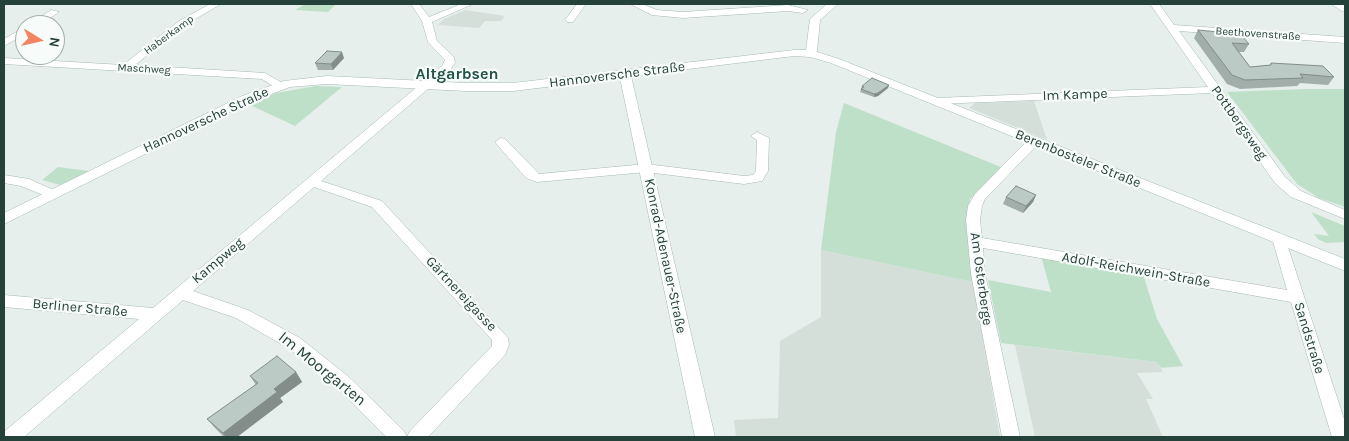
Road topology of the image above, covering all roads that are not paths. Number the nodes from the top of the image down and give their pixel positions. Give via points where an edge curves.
1 (216, 4) edge
2 (415, 4) edge
3 (469, 4) edge
4 (581, 4) edge
5 (635, 4) edge
6 (829, 4) edge
7 (1154, 4) edge
8 (1336, 4) edge
9 (1345, 9) edge
10 (803, 10) dead end
11 (54, 12) dead end
12 (49, 15) edge
13 (570, 20) dead end
14 (427, 21) junction
15 (1172, 28) junction
16 (15, 36) edge
17 (1345, 40) edge
18 (4, 43) edge
19 (811, 54) junction
20 (4, 61) edge
21 (125, 68) junction
22 (625, 74) junction
23 (425, 85) junction
24 (280, 86) junction
25 (1215, 90) junction
26 (936, 101) junction
27 (757, 136) dead end
28 (1034, 141) junction
29 (501, 142) dead end
30 (646, 168) junction
31 (4, 179) edge
32 (311, 182) junction
33 (53, 195) junction
34 (1345, 215) edge
35 (4, 220) edge
36 (1279, 238) junction
37 (976, 242) junction
38 (1345, 265) edge
39 (181, 293) junction
40 (1297, 297) junction
41 (4, 302) edge
42 (156, 314) junction
43 (11, 437) edge
44 (398, 437) edge
45 (416, 437) edge
46 (705, 437) edge
47 (1011, 437) edge
48 (1341, 437) edge

1 - 21 street, Haberkamp via 182,23
2 - 14 street
3 - 14 street
4 - 13 street
5 - 10 street via 655,13 678,15 788,8
6 - 19 main road via 815,19
7 - 15 street, Pottbergsweg
8 - 9 street
11 - 12 street
14 - 23 street, Kampweg via 429,34 450,62
15 - 17 street, Beethovenstraße
15 - 25 street, Pottbergsweg
16 - 18 street
19 - 22 main road, Hannoversche Straße via 779,54
19 - 26 main road, Berenbosteler Straße
20 - 21 street, Maschweg
21 - 24 street, Maschweg via 266,76
22 - 23 main road, Hannoversche Straße via 513,87
22 - 30 main road, Konrad-Adenauer-Straße
23 - 24 main road, Hannoversche Straße via 328,80
23 - 32 street, Kampweg
24 - 33 main road, Hannoversche Straße via 246,99
25 - 26 street, Im Kampe
25 - 34 street, Pottbergsweg via 1287,188
26 - 28 main road, Berenbosteler Straße
27 - 30 street via 763,138 762,171 751,180
28 - 36 main road, Berenbosteler Straße
28 - 37 street, Am Osterberge via 977,202 973,220
29 - 30 street via 537,178
30 - 46 main road, Konrad-Adenauer-Straße
31 - 33 street via 24,182
32 - 39 street, Kampweg
32 - 45 street, Gärtnereigasse via 377,204 500,338 499,350
33 - 35 main road, Hannoversche Straße
36 - 38 main road, Berenbosteler Straße
36 - 40 street, Sandstraße
37 - 40 street, Adolf-Reichwein-Straße
37 - 47 street, Am Osterberge via 978,274
39 - 42 street, Kampweg
39 - 44 street, Im Moorgarten via 242,314 294,343 343,382
40 - 48 street, Sandstraße
41 - 42 street, Berliner Straße
42 - 43 street, Kampweg

